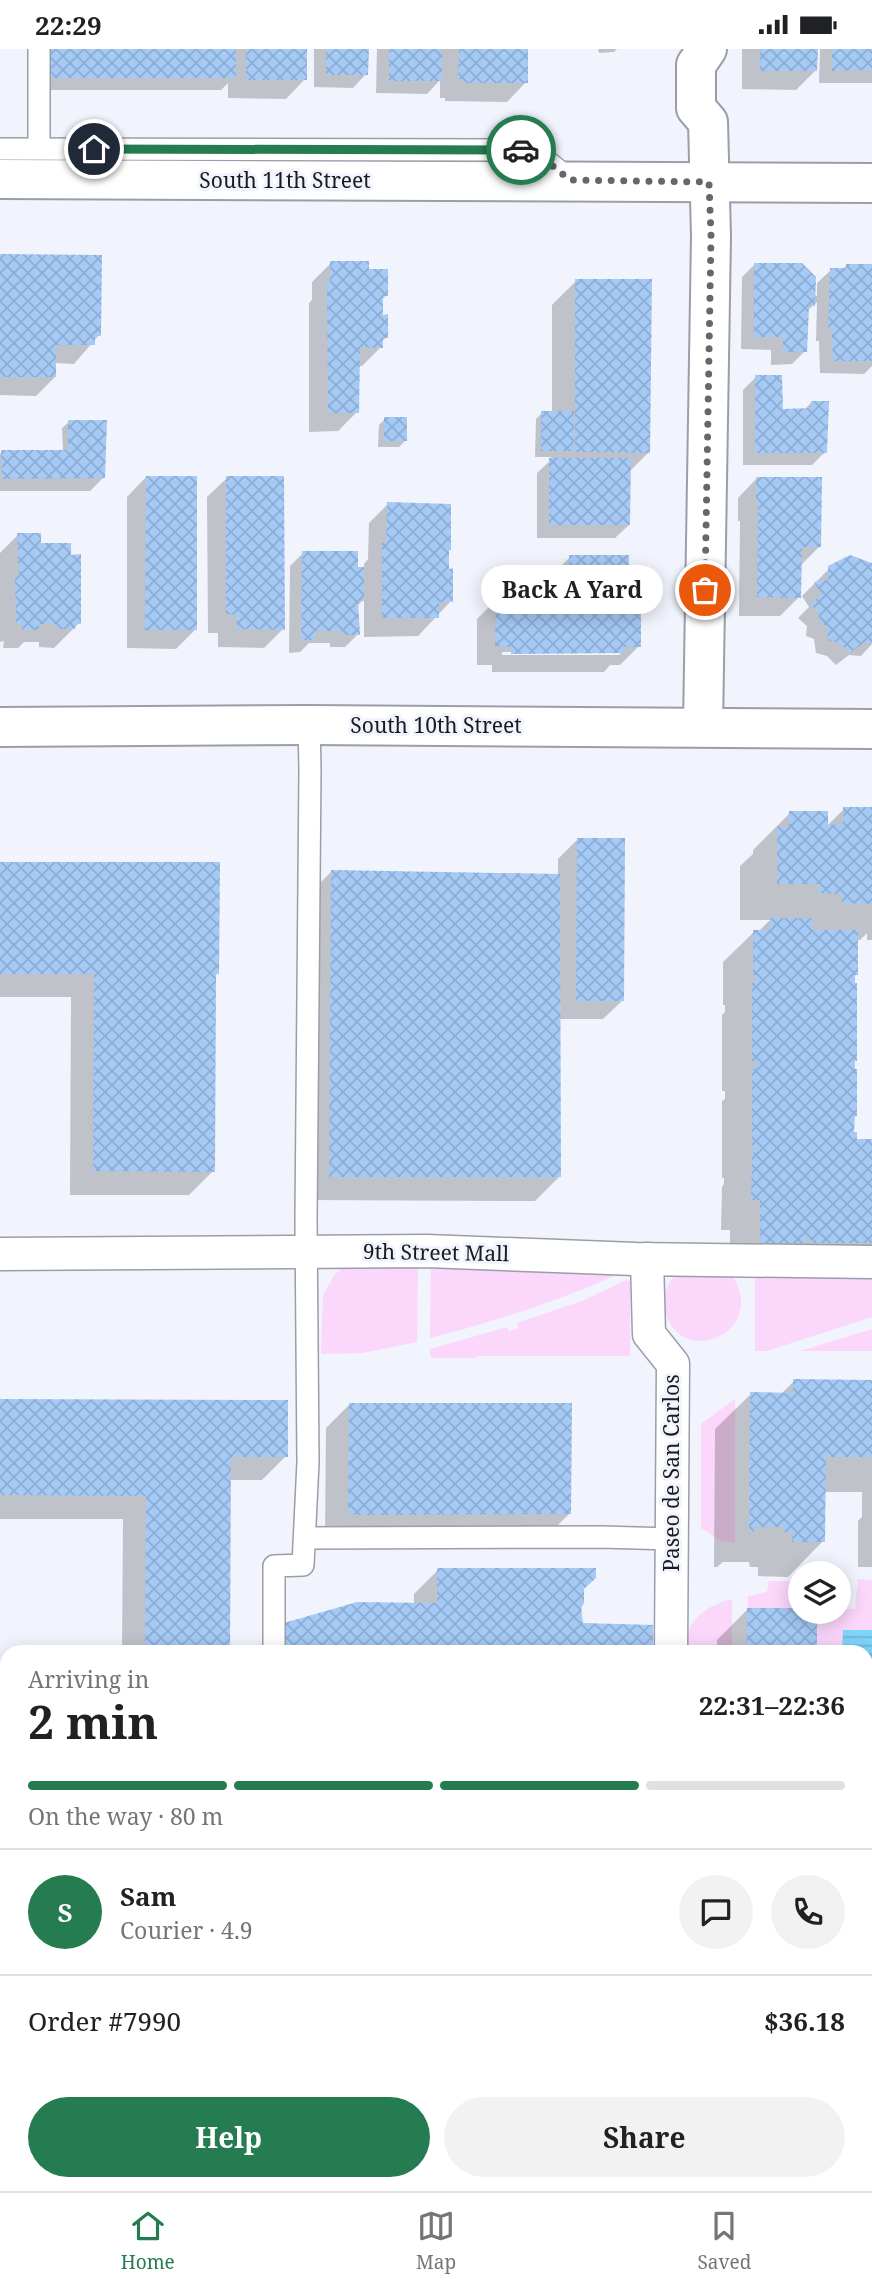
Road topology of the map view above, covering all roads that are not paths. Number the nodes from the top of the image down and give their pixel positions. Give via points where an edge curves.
1 (38, 49) edge
2 (708, 49) edge
3 (39, 148) junction
4 (0, 149) edge
5 (862, 176) edge
6 (0, 179) edge
7 (570, 180) junction
8 (709, 182) junction
9 (309, 725) junction
10 (703, 726) junction
11 (0, 727) edge
12 (872, 729) edge
13 (307, 1251) junction
14 (0, 1254) edge
15 (647, 1259) junction
16 (872, 1262) edge
17 (305, 1538) junction
18 (672, 1539) junction
19 (274, 1645) edge
20 (671, 1645) edge

1 - 3 lane
2 - 8 main road via 719,64 719,110 708,121
3 - 4 lane, South 11th Street
3 - 7 lane, South 11th Street via 533,150
5 - 8 main road, South 11th Street
6 - 7 main road, South 11th Street
7 - 8 main road, South 11th Street
8 - 10 main road
9 - 10 main road, South 10th Street
9 - 11 main road, South 10th Street
9 - 13 lane
10 - 12 main road, South 10th Street
13 - 14 street, 9th Street Mall
13 - 15 street, 9th Street Mall
13 - 17 lane
15 - 16 street, 9th Street Mall
15 - 18 street, Paseo de San Carlos via 649,1334 673,1364
17 - 18 lane
17 - 19 lane via 303,1565 274,1566
18 - 20 street, Paseo de San Carlos

